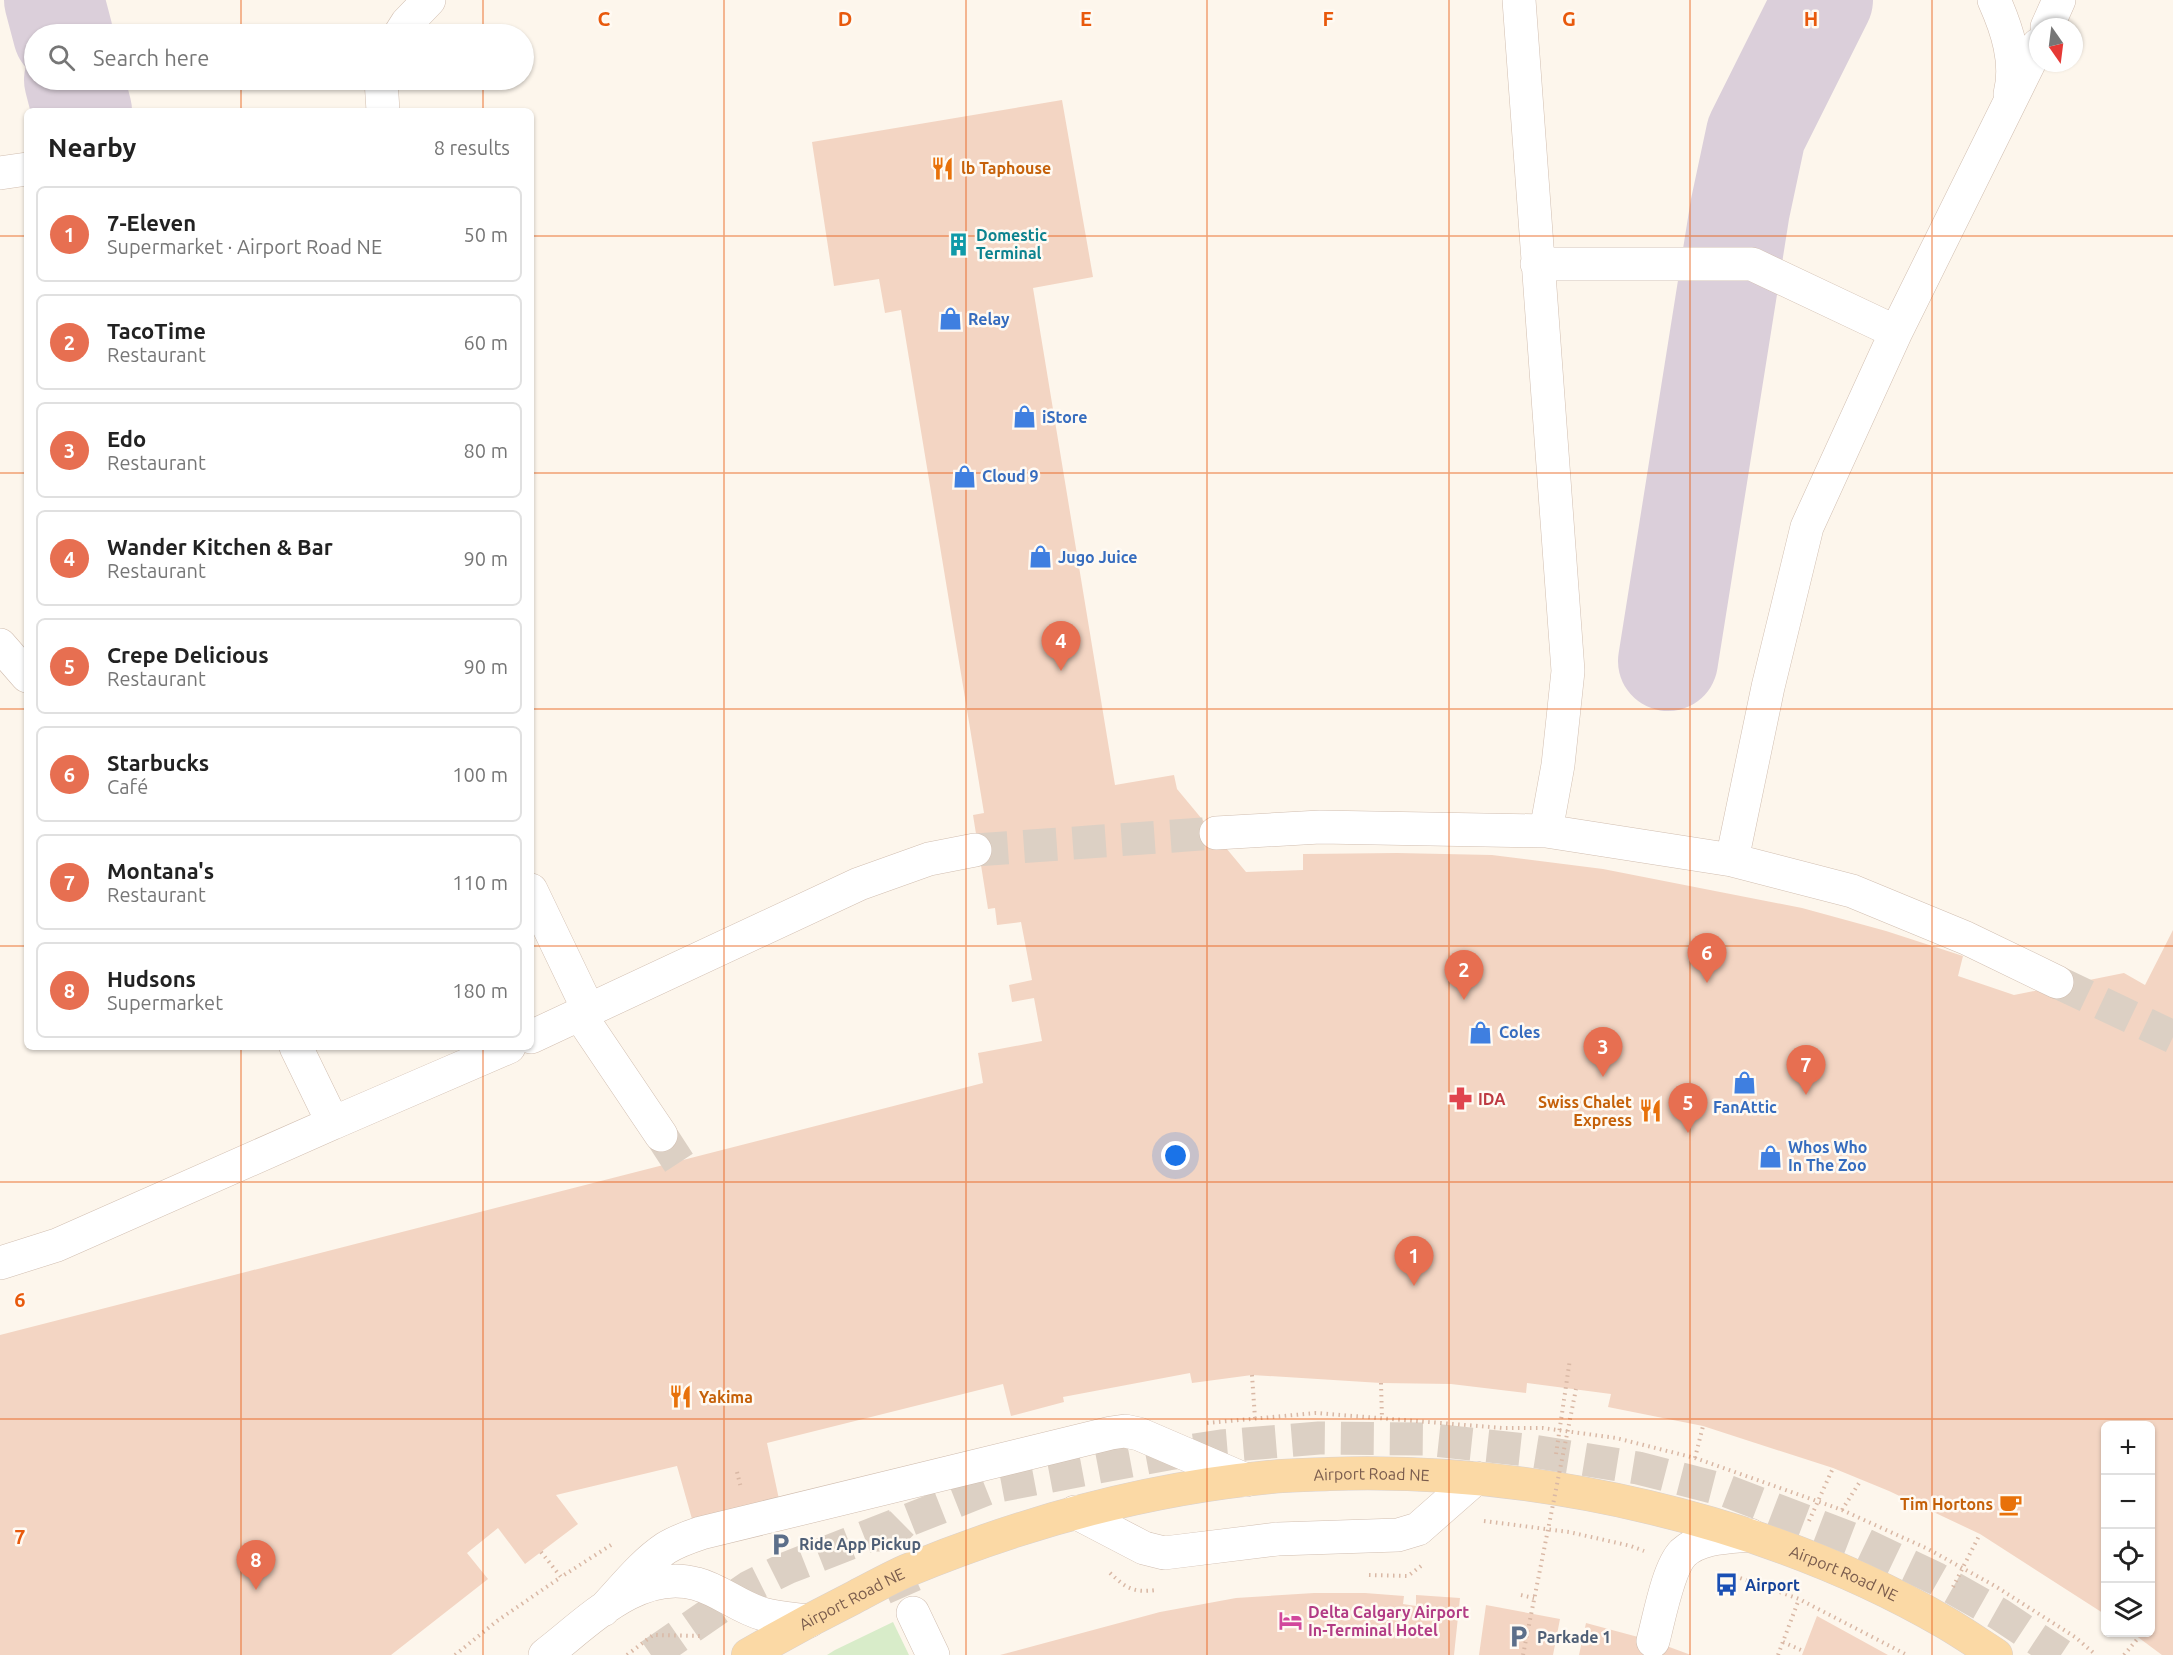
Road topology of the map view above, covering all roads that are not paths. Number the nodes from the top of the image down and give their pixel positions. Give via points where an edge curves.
1 (429, 0) edge
2 (1527, 0) edge
3 (1994, 0) edge
4 (2059, 0) edge
5 (1520, 16) edge
6 (2051, 18) edge
7 (406, 24) edge
8 (2029, 64) edge
9 (382, 90) edge
10 (383, 108) edge
11 (2006, 112) junction
12 (24, 169) edge
13 (0, 172) edge
14 (1537, 264) junction
15 (1896, 332) junction
16 (0, 645) edge
17 (24, 673) edge
18 (1546, 831) junction
19 (1216, 833) tunnel mouth
20 (975, 850) tunnel mouth
21 (1732, 860) junction
22 (534, 897) edge
23 (2057, 982) tunnel mouth
24 (585, 1013) junction
25 (534, 1036) edge
26 (297, 1050) edge
27 (502, 1050) edge
28 (333, 1123) junction
29 (661, 1135) tunnel mouth
30 (0, 1263) edge
31 (1476, 1478) junction
32 (1246, 1480) junction
33 (1076, 1512) junction
34 (1750, 1535) junction
35 (603, 1610) junction
36 (913, 1613) tunnel mouth
37 (809, 1621) junction
38 (1653, 1641) dead end
39 (545, 1655) edge
40 (748, 1655) edge
41 (933, 1655) edge
42 (1996, 1655) edge

1 - 7 lane
2 - 5 lane
3 - 11 lane via 2003,20 2013,65
4 - 6 lane
5 - 14 lane
8 - 11 lane
9 - 10 lane
11 - 15 lane
12 - 13 lane
14 - 15 lane via 1752,264
14 - 18 lane via 1568,671
15 - 21 lane via 1807,527
16 - 17 lane
18 - 19 lane via 1320,826
18 - 21 lane
20 - 24 lane via 929,859 859,884
21 - 23 lane via 1852,891 1966,938
22 - 24 lane
24 - 25 lane
24 - 29 lane
26 - 28 lane
27 - 28 lane
28 - 30 lane via 66,1241
31 - 32 main road, Airport Road NE via 1371,1473
31 - 33 lane via 1418,1529 1398,1535 1278,1539 1164,1553 1144,1548
31 - 34 main road, Airport Road NE via 1615,1500
32 - 33 main road, Airport Road NE via 1160,1493
32 - 35 lane via 1139,1434 1111,1433 680,1540 650,1562
33 - 37 main road, Airport Road NE via 1012,1531 902,1573
34 - 38 lane via 1717,1538 1684,1552 1674,1565
34 - 42 main road, Airport Road NE via 1859,1579 1946,1622
35 - 37 lane via 635,1590 678,1580 698,1584 763,1614
35 - 39 lane
36 - 41 lane
37 - 40 main road, Airport Road NE

